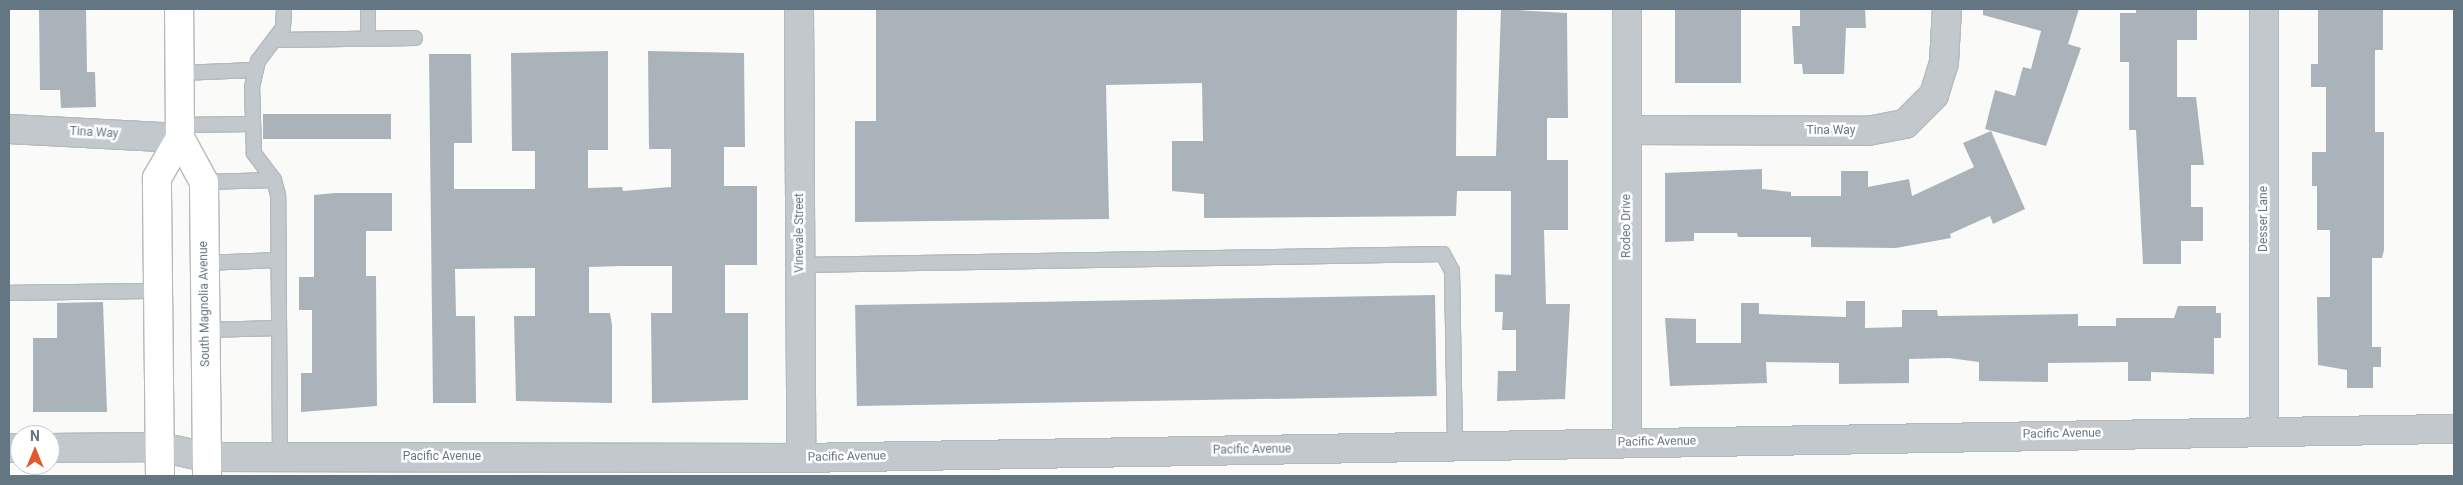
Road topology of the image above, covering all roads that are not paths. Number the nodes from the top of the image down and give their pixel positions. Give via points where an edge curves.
1 (179, 9) edge
2 (284, 9) edge
3 (368, 9) edge
4 (799, 9) edge
5 (1627, 9) edge
6 (1947, 9) edge
7 (2264, 9) edge
8 (415, 38) dead end
9 (368, 39) junction
10 (276, 40) junction
11 (254, 70) junction
12 (180, 73) junction
13 (252, 124) junction
14 (9, 129) edge
15 (1628, 130) junction
16 (180, 132) junction
17 (274, 180) junction
18 (204, 182) junction
19 (278, 260) junction
20 (204, 263) junction
21 (800, 266) junction
22 (158, 291) junction
23 (9, 293) edge
24 (279, 328) junction
25 (205, 330) junction
26 (2264, 430) junction
27 (2454, 430) edge
28 (1627, 443) junction
29 (1454, 446) junction
30 (160, 447) junction
31 (60, 448) edge
32 (280, 457) junction
33 (801, 458) junction
34 (207, 466) edge
35 (160, 476) edge

1 - 12 main road, South Magnolia Avenue
2 - 10 lane via 283,28
3 - 9 lane
4 - 21 street, Vinevale Street
5 - 15 street, Rodeo Drive
6 - 15 street, Tina Way via 1944,62 1934,95 1905,124 1868,131
7 - 26 street, Desser Lane
8 - 9 lane
9 - 10 lane
10 - 11 lane
11 - 12 lane
11 - 13 lane
12 - 16 main road, South Magnolia Avenue
13 - 16 lane
13 - 17 lane via 254,153
14 - 16 street, Tina Way
15 - 28 street, Rodeo Drive
16 - 18 main road, South Magnolia Avenue
16 - 22 main road, South Magnolia Avenue via 157,178
17 - 18 lane
17 - 19 lane
18 - 20 main road, South Magnolia Avenue
19 - 20 lane
19 - 24 lane
20 - 25 main road, South Magnolia Avenue
21 - 29 lane via 1443,254 1452,271
21 - 33 street, Vinevale Street
22 - 23 lane
22 - 30 main road, South Magnolia Avenue
24 - 25 lane
24 - 32 lane
25 - 34 main road, South Magnolia Avenue
26 - 27 street, Pacific Avenue
26 - 28 street, Pacific Avenue
28 - 29 street, Pacific Avenue
29 - 33 street, Pacific Avenue
30 - 31 street, Pacific Avenue
30 - 34 street, Pacific Avenue
30 - 35 main road, South Magnolia Avenue
32 - 33 street, Pacific Avenue
32 - 34 street, Pacific Avenue

